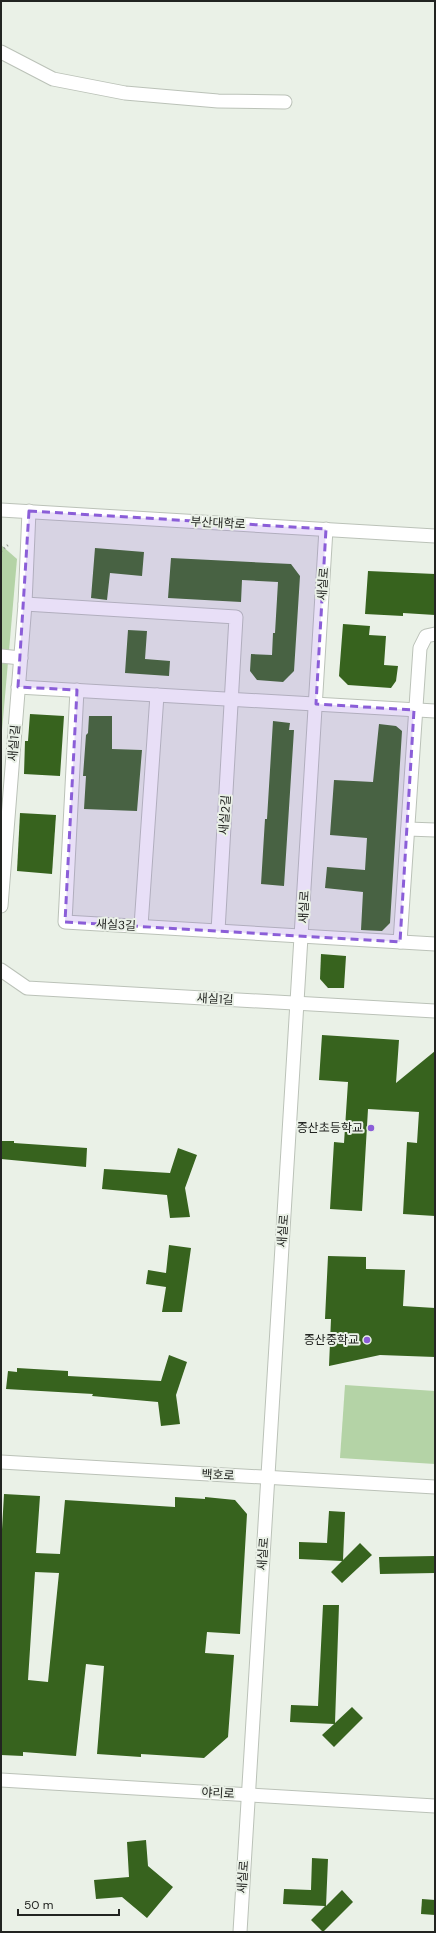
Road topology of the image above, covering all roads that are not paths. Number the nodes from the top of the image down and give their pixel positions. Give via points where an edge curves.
1 (1, 52) edge
2 (285, 102) dead end
3 (1, 510) edge
4 (29, 511) junction
5 (326, 529) junction
6 (435, 536) edge
7 (25, 604) junction
8 (435, 634) edge
9 (1, 656) edge
10 (21, 658) junction
11 (18, 687) junction
12 (77, 690) junction
13 (157, 695) junction
14 (232, 699) junction
15 (316, 704) junction
16 (414, 710) junction
17 (435, 711) edge
18 (408, 829) junction
19 (435, 830) edge
20 (1, 906) edge
21 (142, 926) junction
22 (218, 931) junction
23 (302, 937) junction
24 (400, 942) junction
25 (435, 944) edge
26 (1, 970) edge
27 (297, 1003) junction
28 (435, 1011) edge
29 (1, 1462) edge
30 (268, 1478) junction
31 (435, 1486) edge
32 (1, 1780) edge
33 (248, 1795) junction
34 (435, 1806) edge
35 (240, 1932) edge

1 - 2 street via 54,79 125,93 218,102
3 - 4 street, 부산대학로
4 - 5 street, 부산대학로
4 - 7 street, 새실1길
5 - 6 street, 부산대학로
5 - 15 street, 새실로
7 - 10 street, 새실1길
7 - 14 street via 236,617
8 - 16 street via 426,636 420,648
9 - 10 street
10 - 11 street, 새실1길
11 - 12 street
11 - 20 street, 새실1길
12 - 13 street
12 - 21 street, 새실3길 via 65,922
13 - 14 street
13 - 21 street
14 - 15 street
14 - 22 street, 새실2길
15 - 16 street
15 - 23 street, 새실로
16 - 17 street
16 - 18 street
18 - 19 street
18 - 24 street
21 - 22 street, 새실3길
22 - 23 street, 새실3길
23 - 24 street, 새실3길
23 - 27 street, 새실로
24 - 25 street, 새실3길
26 - 27 street, 새실1길 via 27,988
27 - 28 street, 새실1길
27 - 30 street, 새실로
29 - 30 street, 백호로
30 - 31 street, 백호로
30 - 33 street, 새실로
32 - 33 street, 야리로
33 - 34 street, 야리로
33 - 35 street, 새실로

